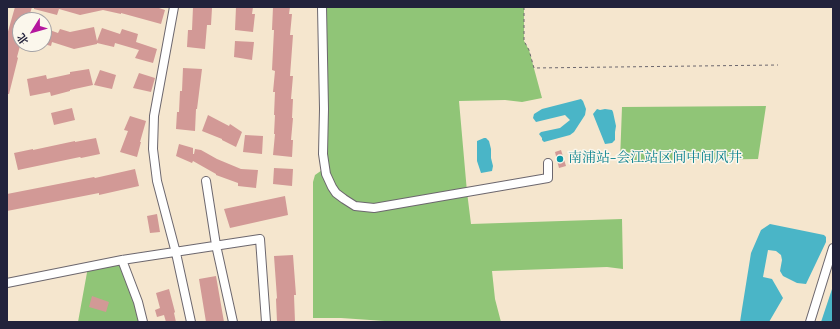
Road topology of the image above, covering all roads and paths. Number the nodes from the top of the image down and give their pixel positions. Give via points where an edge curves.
1 (174, 7) edge
2 (322, 7) edge
3 (524, 7) edge
4 (778, 65) dead end
5 (548, 163) dead end
6 (206, 181) dead end
7 (216, 245) junction
8 (833, 248) edge
9 (176, 252) junction
10 (122, 260) junction
11 (7, 283) edge
12 (143, 322) edge
13 (191, 322) edge
14 (233, 322) edge
15 (266, 322) edge
16 (810, 322) edge

1 - 9 street via 154,116 153,149 157,181
2 - 5 street via 323,154 326,174 332,187 344,199 355,206 374,208 548,178
3 - 4 path via 524,41 534,68
6 - 7 street
7 - 9 street
7 - 14 street
7 - 15 street via 260,239
8 - 16 street
9 - 10 street
9 - 13 street
10 - 11 street
10 - 12 street

